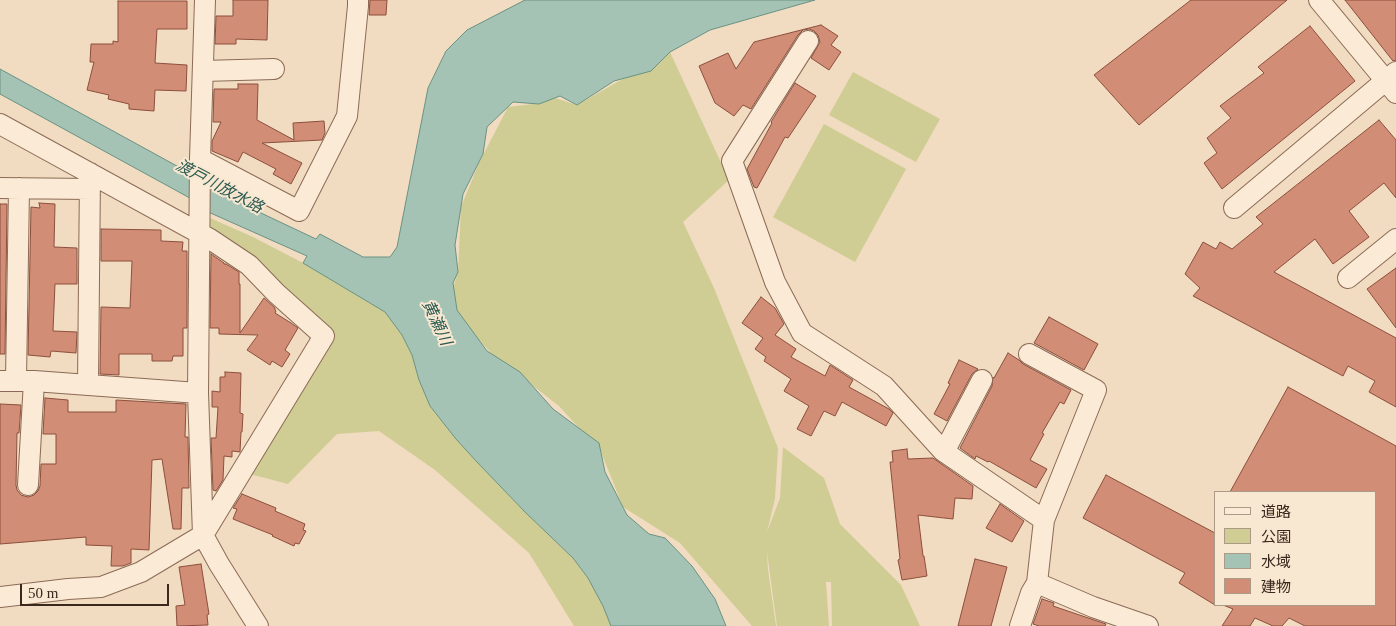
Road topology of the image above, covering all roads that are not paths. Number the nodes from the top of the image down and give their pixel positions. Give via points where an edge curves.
1 (205, 0) edge
2 (358, 0) edge
3 (1319, 0) edge
4 (808, 41) dead end
5 (274, 69) dead end
6 (203, 71) junction
7 (1392, 82) edge
8 (0, 124) edge
9 (200, 158) junction
10 (90, 181) junction
11 (10, 188) edge
12 (1234, 208) dead end
13 (199, 232) junction
14 (1396, 239) edge
15 (1348, 278) dead end
16 (1029, 354) dead end
17 (982, 380) dead end
18 (17, 381) edge
19 (88, 385) junction
20 (198, 393) junction
21 (944, 452) junction
22 (28, 485) dead end
23 (1044, 520) junction
24 (204, 535) junction
25 (1037, 583) junction
26 (0, 597) edge
27 (1110, 620) edge
28 (258, 626) edge
29 (1020, 626) edge
30 (1148, 626) edge

1 - 6 street
2 - 9 street via 346,116 299,211
3 - 7 street
4 - 21 street via 732,161 775,282 802,333 884,386
5 - 6 street
6 - 9 street
7 - 12 street
8 - 10 street
9 - 13 street
10 - 11 street
10 - 13 street
10 - 19 street
11 - 18 street
13 - 20 street
13 - 24 street via 249,265 324,336
14 - 15 street
16 - 23 street via 1096,390
17 - 21 street
18 - 19 street
18 - 22 street
19 - 20 street
20 - 24 street
21 - 23 street
23 - 25 street
24 - 26 street via 140,572 102,587
24 - 28 street
25 - 27 street via 1093,607
25 - 29 street
27 - 30 street

